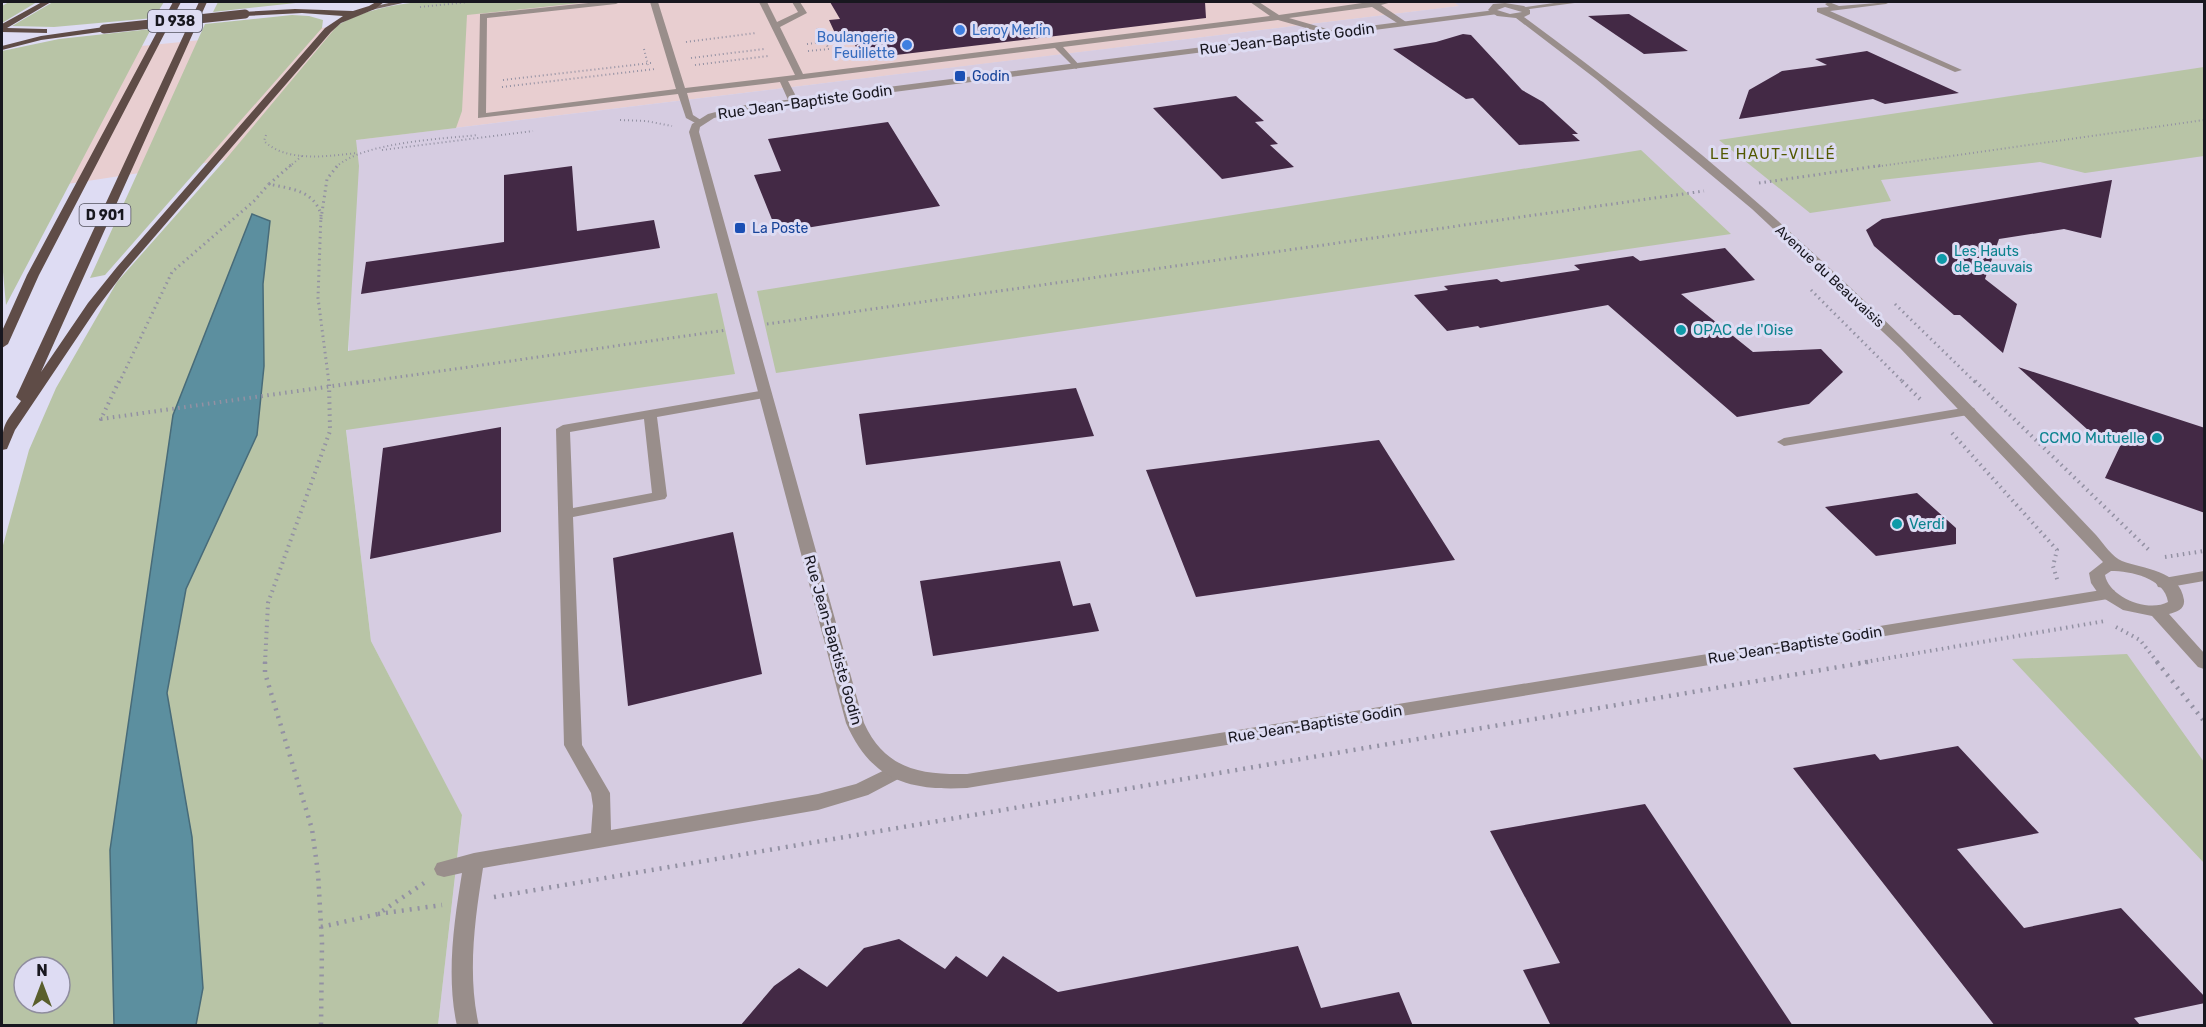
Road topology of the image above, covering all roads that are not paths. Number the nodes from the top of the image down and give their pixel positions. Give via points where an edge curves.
1 (47, 2) edge
2 (177, 2) edge
3 (203, 2) edge
4 (380, 2) edge
5 (404, 2) edge
6 (616, 2) edge
7 (654, 2) edge
8 (763, 2) edge
9 (796, 2) edge
10 (1254, 2) edge
11 (1388, 2) edge
12 (1578, 2) edge
13 (1823, 2) edge
14 (1886, 2) edge
15 (1372, 3) junction
16 (323, 5) edge
17 (1498, 6) edge
18 (371, 8) junction
19 (1838, 8) junction
20 (356, 12) junction
21 (1521, 12) junction
22 (1276, 17) junction
23 (1405, 24) junction
24 (2, 28) edge
25 (776, 28) junction
26 (104, 29) junction
27 (24, 31) junction
28 (1331, 33) junction
29 (13, 44) junction
30 (1057, 45) junction
31 (2, 48) edge
32 (1076, 66) junction
33 (1958, 70) dead end
34 (800, 76) junction
35 (783, 79) junction
36 (682, 92) junction
37 (794, 102) junction
38 (696, 127) junction
39 (2, 344) edge
40 (765, 394) junction
41 (1969, 411) junction
42 (650, 414) junction
43 (9, 429) junction
44 (1784, 442) dead end
45 (2, 446) edge
46 (566, 514) junction
47 (2116, 566) junction
48 (2205, 576) edge
49 (2164, 583) junction
50 (2108, 594) junction
51 (2157, 611) junction
52 (2205, 663) edge
53 (897, 771) junction
54 (600, 840) junction
55 (474, 861) junction
56 (444, 869) road end
57 (468, 1026) edge

1 - 24 main road
2 - 39 main road, D 901 via 33,275
3 - 43 main road, D 901
4 - 18 main road
5 - 18 main road
6 - 36 street via 483,16 481,116
7 - 36 street
8 - 25 street
9 - 25 street via 803,14
10 - 22 street
11 - 15 street
12 - 21 street
13 - 19 street
14 - 19 street
15 - 22 street
15 - 23 street
16 - 20 main road
16 - 26 main road, D 938, bridge
17 - 21 street, Rue Jean-Baptiste Godin
17 - 23 street, Rue Jean-Baptiste Godin
18 - 20 main road
19 - 33 street via 1820,10
20 - 43 main road via 328,30 135,251 92,306
21 - 41 street, Avenue du Beauvaisis via 1734,187
22 - 28 street
22 - 30 street
23 - 28 street, Rue Jean-Baptiste Godin
24 - 27 main road
25 - 34 street
26 - 27 main road, D 938
26 - 29 main road, D 938
27 - 29 main road via 28,36
28 - 32 street, Rue Jean-Baptiste Godin
29 - 31 main road
30 - 32 street
30 - 34 street
32 - 37 street, Rue Jean-Baptiste Godin
34 - 35 street
35 - 36 street
35 - 37 street
36 - 38 street
37 - 38 street, Rue Jean-Baptiste Godin via 727,111
38 - 40 street, Rue Jean-Baptiste Godin
40 - 42 street
40 - 53 street, Rue Jean-Baptiste Godin via 860,737 880,762
41 - 44 street
41 - 47 street, Avenue du Beauvaisis
42 - 46 street via 563,429
42 - 46 street via 660,496
43 - 45 main road, D 901
46 - 54 street via 573,745 601,795
47 - 49 street via 2144,571
47 - 50 street via 2104,567 2097,573 2099,584
48 - 49 street
49 - 51 street via 2175,595 2176,604
50 - 51 street via 2131,606
50 - 53 street, Rue Jean-Baptiste Godin via 967,781 933,782
51 - 52 street
53 - 54 street via 861,790 818,802
54 - 55 street
55 - 56 street
55 - 57 street via 463,985

